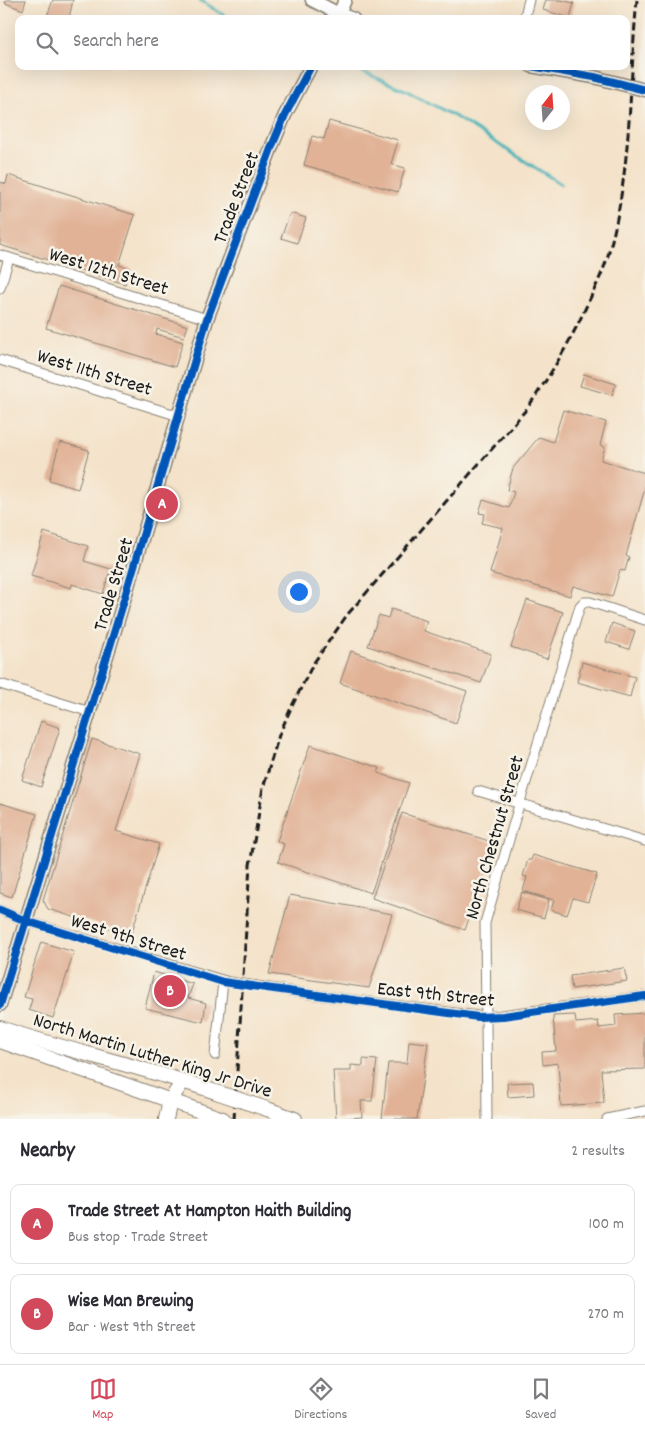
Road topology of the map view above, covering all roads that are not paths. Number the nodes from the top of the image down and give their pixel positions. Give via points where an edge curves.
1 (312, 0) edge
2 (345, 0) edge
3 (529, 0) edge
4 (335, 15) edge
5 (339, 15) edge
6 (525, 15) edge
7 (309, 70) edge
8 (554, 70) edge
9 (645, 90) edge
10 (4, 257) edge
11 (0, 288) edge
12 (207, 319) junction
13 (0, 360) edge
14 (179, 416) junction
15 (645, 620) edge
16 (0, 684) edge
17 (90, 712) junction
18 (478, 791) dead end
19 (519, 805) junction
20 (645, 842) edge
21 (0, 910) edge
22 (26, 921) junction
23 (226, 982) junction
24 (645, 996) edge
25 (0, 1005) edge
26 (486, 1017) junction
27 (0, 1028) edge
28 (0, 1041) edge
29 (215, 1055) dead end
30 (182, 1081) junction
31 (170, 1101) junction
32 (645, 1111) edge
33 (184, 1112) edge
34 (219, 1118) edge
35 (166, 1119) edge
36 (295, 1119) edge
37 (487, 1119) edge
38 (608, 1119) edge

1 - 4 street
2 - 5 street
3 - 6 street
7 - 12 street, Trade Street via 272,146
8 - 9 street
10 - 11 street
10 - 12 street, West 12th Street
12 - 14 street, Trade Street
13 - 14 street, West 11th Street
14 - 17 street, Trade Street
15 - 19 street, North Chestnut Street via 590,602 580,606
16 - 17 street
17 - 22 street, Trade Street
18 - 19 street
19 - 20 street
19 - 26 street, North Chestnut Street via 485,923
21 - 22 street, West 9th Street
22 - 23 street, West 9th Street
22 - 25 street, Trade Street
23 - 26 street, East 9th Street, bridge
23 - 29 street
24 - 26 street, East 9th Street
26 - 37 street, North Chestnut Street
27 - 30 main road, North Martin Luther King Jr Drive
28 - 31 main road, North Martin Luther King Jr Drive
30 - 31 main road
30 - 33 main road
30 - 36 main road, North Martin Luther King Jr Drive, bridge
31 - 33 main road, North Martin Luther King Jr Drive
31 - 35 main road
32 - 38 street
33 - 34 main road, North Martin Luther King Jr Drive

